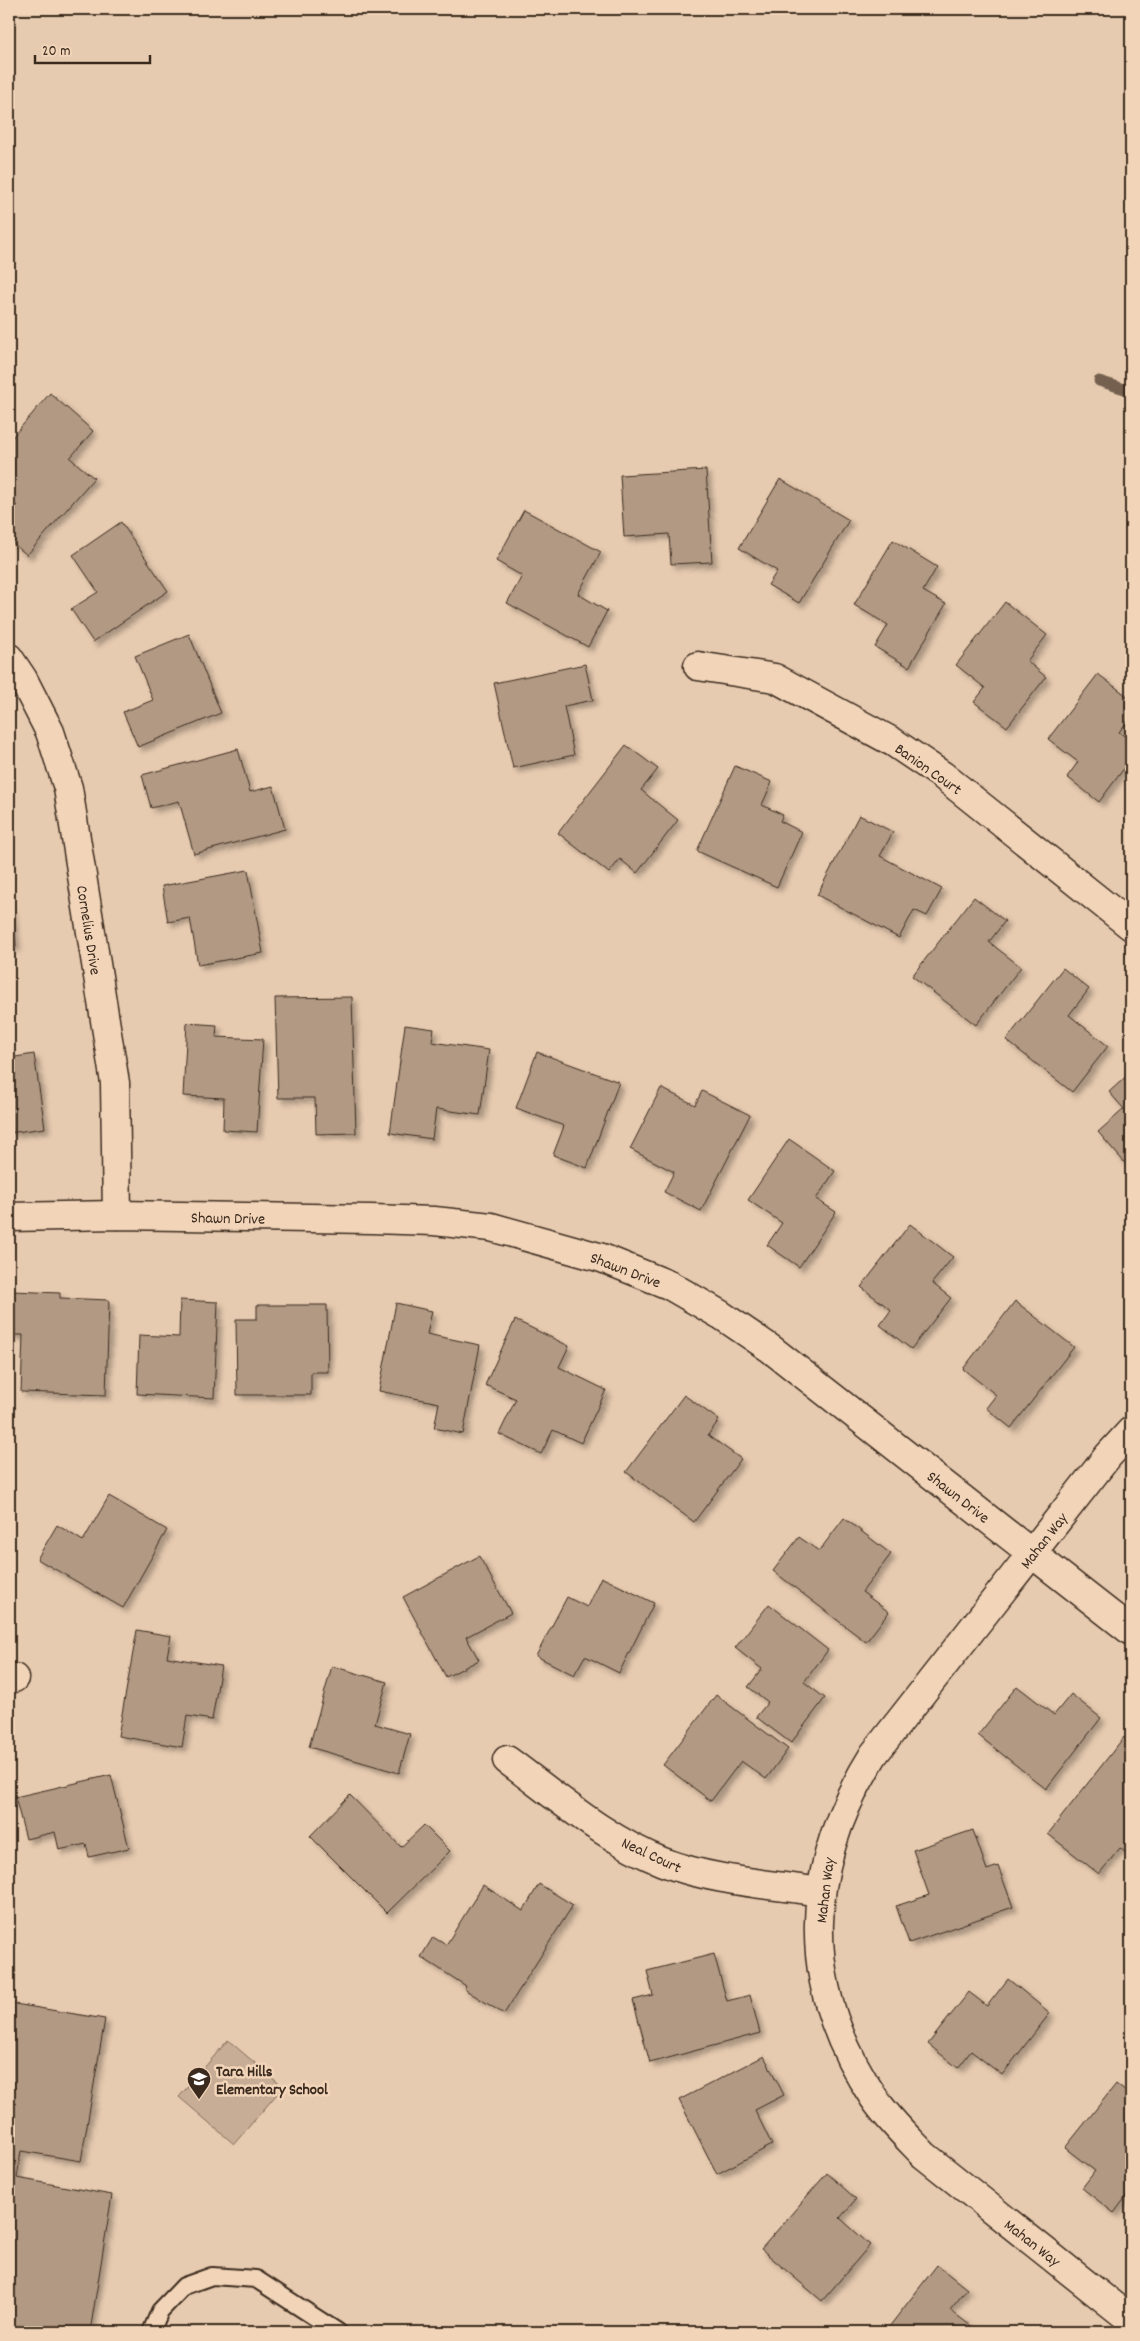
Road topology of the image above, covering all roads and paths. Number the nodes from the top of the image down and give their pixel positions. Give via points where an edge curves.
1 (9, 658) edge
2 (698, 666) dead end
3 (1131, 926) edge
4 (117, 1215) junction
5 (9, 1217) edge
6 (1131, 1431) edge
7 (1032, 1553) junction
8 (1131, 1630) edge
9 (507, 1760) dead end
10 (820, 1892) junction
11 (1131, 2320) edge
12 (152, 2332) edge
13 (338, 2332) edge

1 - 4 street, Cornelius Drive via 50,732 68,788 115,1083
2 - 3 street, Banion Court via 775,678 893,742 942,775
4 - 5 street, Shawn Drive
4 - 7 street, Shawn Drive via 434,1221 491,1227 602,1258 669,1286 771,1349
6 - 7 street, Mahan Way
7 - 8 street, Shawn Drive
7 - 10 street, Mahan Way via 874,1754 856,1783 829,1850
9 - 10 street, Neal Court via 608,1833 662,1862 717,1878
10 - 11 street, Mahan Way via 821,1962 828,1997 854,2067 875,2100 924,2155
12 - 13 lane via 160,2311 184,2286 212,2276 256,2279

